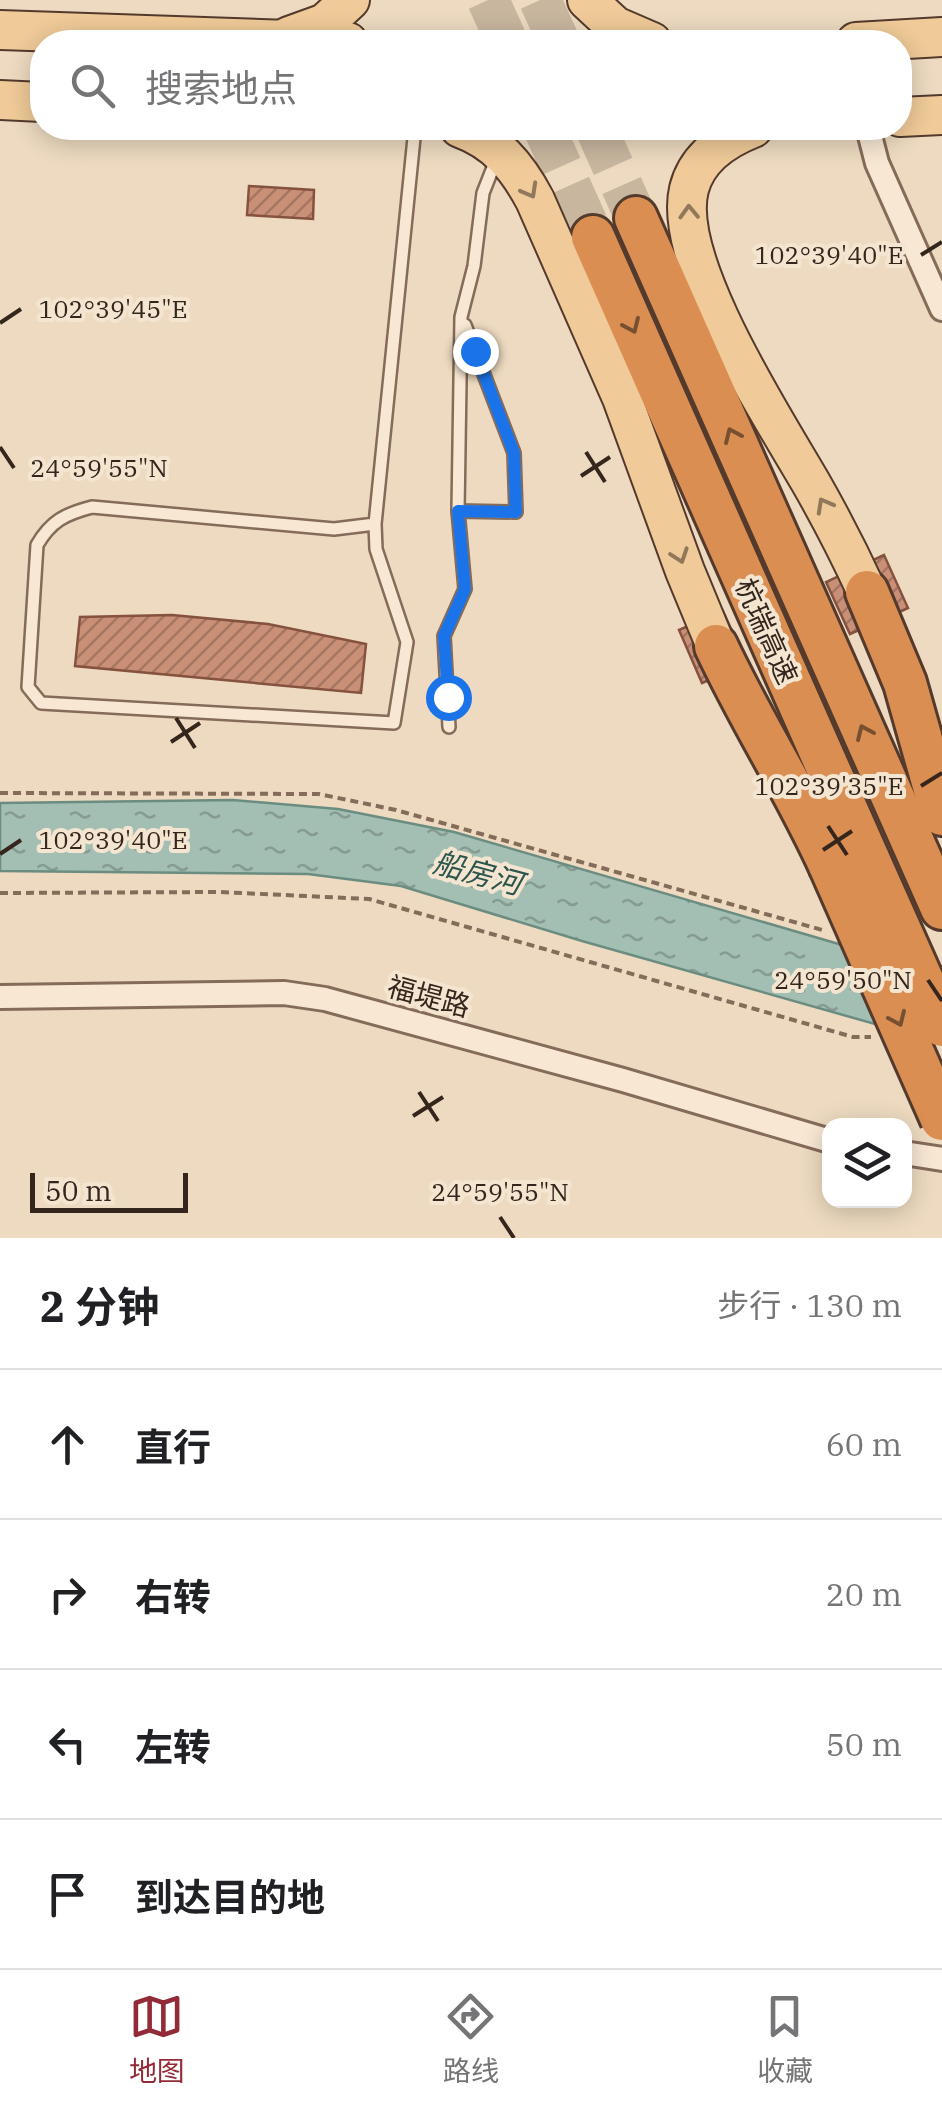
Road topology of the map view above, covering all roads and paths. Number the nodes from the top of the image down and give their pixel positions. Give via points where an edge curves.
1 (350, 0) edge
2 (587, 0) edge
3 (0, 30) edge
4 (307, 30) edge
5 (624, 30) edge
6 (30, 31) edge
7 (942, 38) edge
8 (912, 39) edge
9 (0, 100) edge
10 (30, 101) edge
11 (942, 115) edge
12 (912, 116) edge
13 (413, 140) edge
14 (490, 140) edge
15 (728, 140) edge
16 (871, 140) edge
17 (500, 144) junction
18 (636, 218) tunnel mouth
19 (593, 237) tunnel mouth
20 (942, 310) edge
21 (461, 317) junction
22 (458, 511) junction
23 (375, 524) junction
24 (867, 592) joint
25 (716, 646) joint
26 (450, 727) dead end
27 (0, 793) edge
28 (942, 814) edge
29 (849, 863) junction
30 (0, 893) edge
31 (942, 908) edge
32 (835, 934) dead end
33 (0, 997) edge
34 (942, 1025) edge
35 (877, 1037) dead end
36 (942, 1118) edge
37 (822, 1139) edge
38 (912, 1155) edge
39 (942, 1159) edge

1 - 4 main road
2 - 5 main road
3 - 6 main road
7 - 8 main road
9 - 10 main road
11 - 12 main road
13 - 23 lane
14 - 17 main road
24 -> 15 main road via 702,274 688,196 698,168
16 - 20 street
17 - 21 lane via 483,194
17 -> 25 main road via 534,200 607,363
31 -> 18 highway, 杭瑞高速
19 -> 29 highway, 杭瑞高速
21 - 22 lane
21 - 22 lane via 514,453 516,512
22 - 26 lane via 465,589 444,636
23 - 23 lane via 376,550 406,642 394,723 41,703 28,687 37,545 66,514 92,507 334,529
24 - 28 highway via 904,684
25 - 29 highway via 802,806
27 - 32 path via 319,794
29 - 34 highway, 杭瑞高速, bridge
29 -> 36 highway, bridge
30 - 35 path via 369,899 852,1037
33 - 37 street, 福堤路 via 284,993 325,999
38 - 39 street

